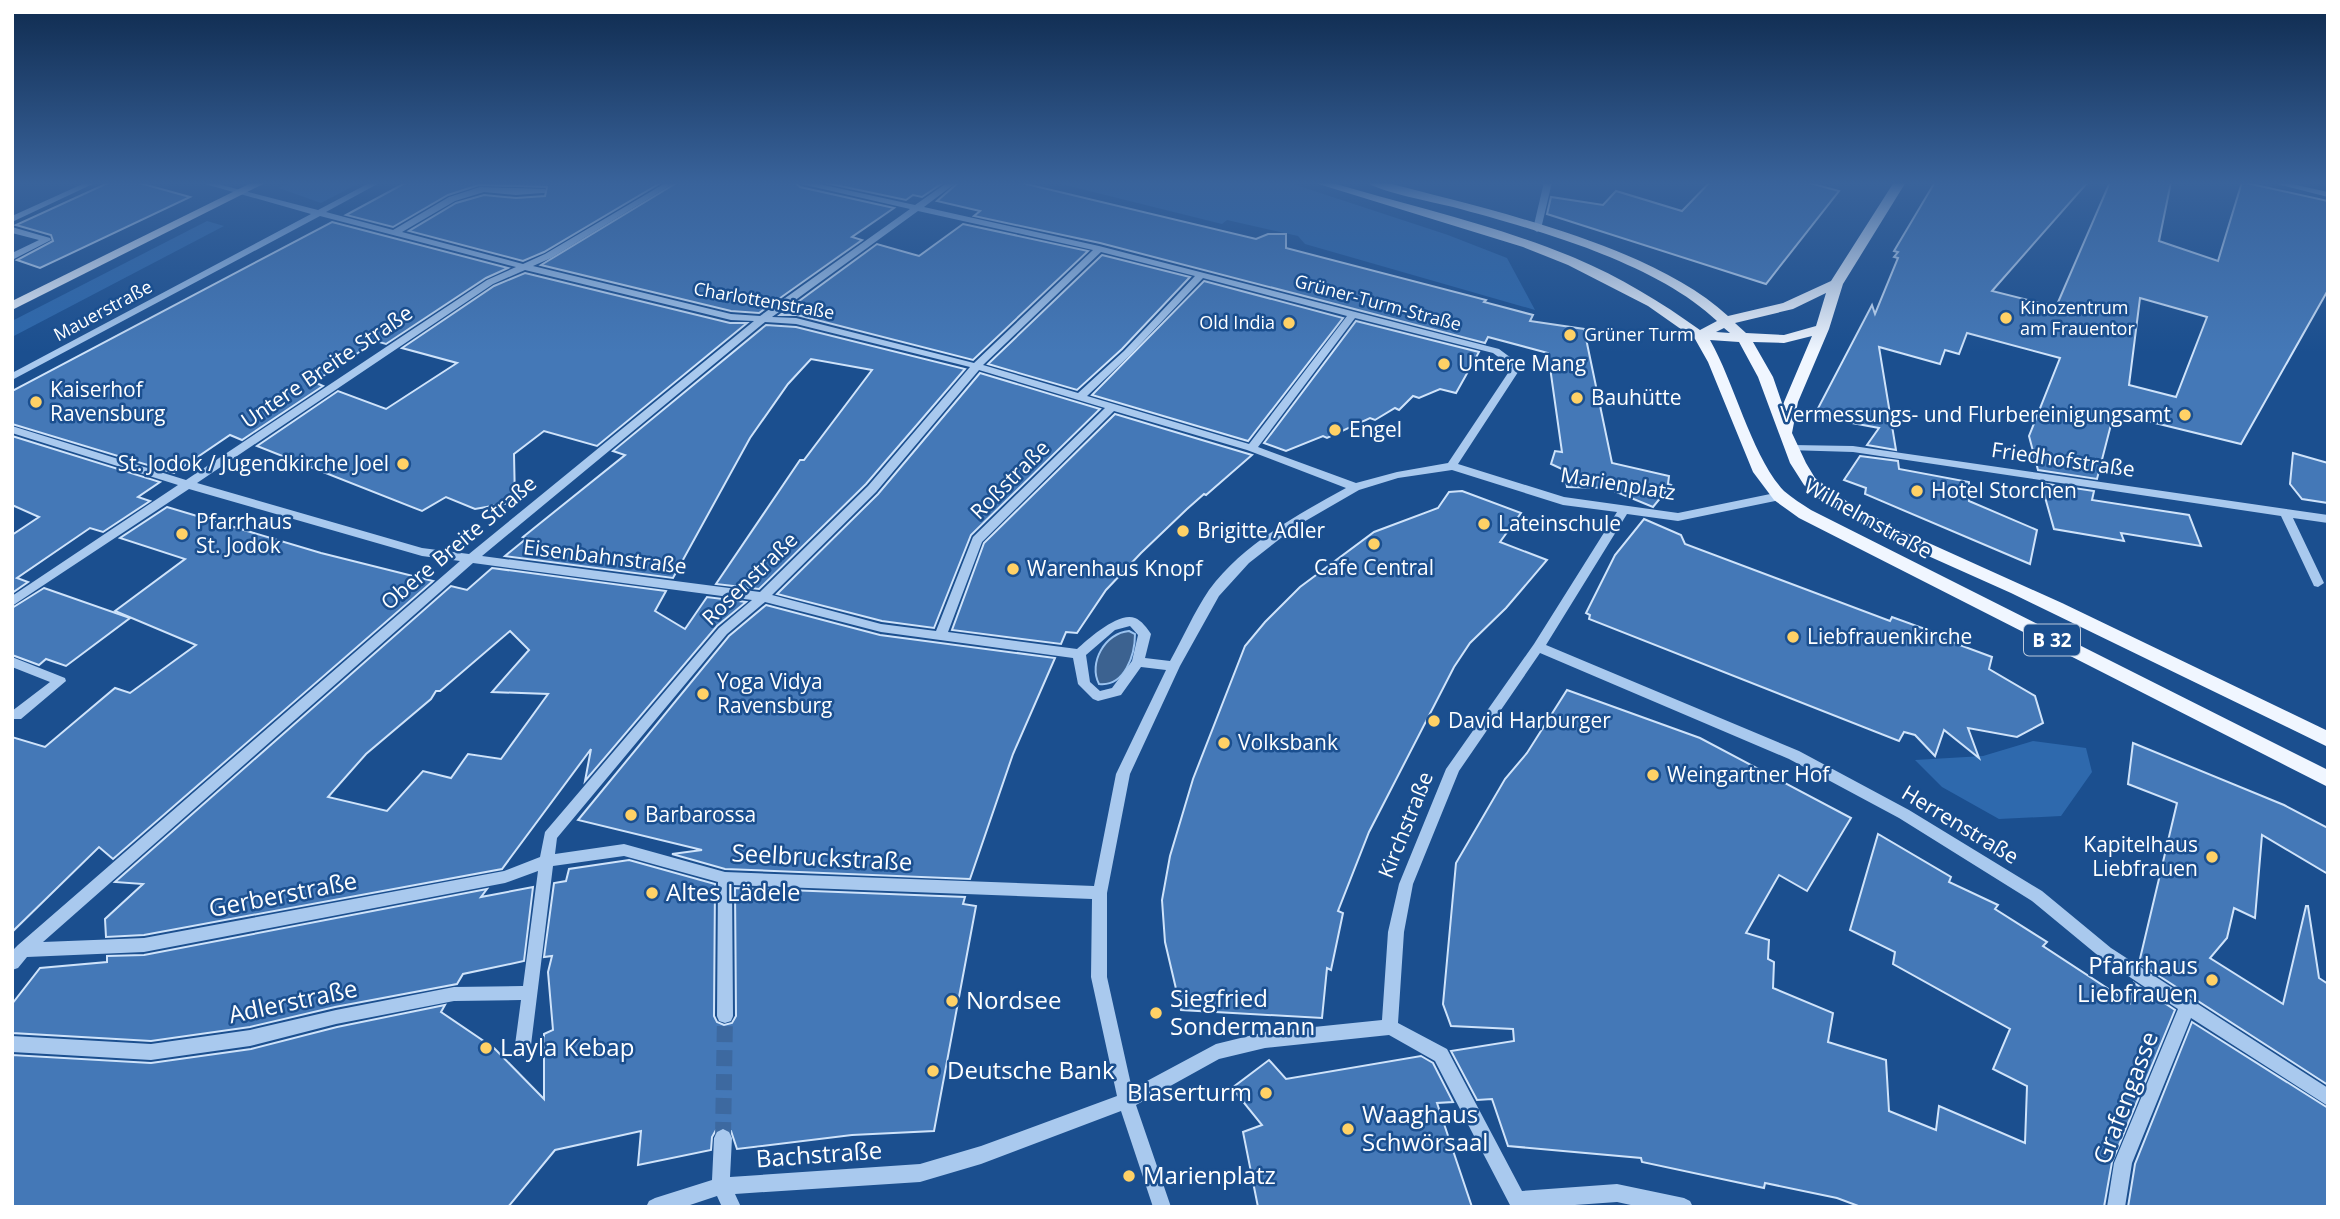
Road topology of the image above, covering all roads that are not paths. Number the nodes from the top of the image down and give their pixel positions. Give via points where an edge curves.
1 (43, 239) edge
2 (146, 239) edge
3 (271, 239) edge
4 (417, 239) edge
5 (573, 239) edge
6 (874, 239) edge
7 (1054, 239) edge
8 (1511, 239) edge
9 (1564, 239) edge
10 (1864, 239) edge
11 (1099, 249) junction
12 (12, 257) edge
13 (524, 267) junction
14 (1201, 275) junction
15 (1836, 284) junction
16 (14, 304) edge
17 (1354, 313) junction
18 (765, 317) junction
19 (1726, 321) junction
20 (1822, 329) junction
21 (1700, 336) junction
22 (1745, 339) junction
23 (976, 366) junction
24 (12, 377) edge
25 (1081, 396) junction
26 (1113, 406) junction
27 (12, 429) edge
28 (1786, 432) junction
29 (1251, 448) junction
30 (1792, 448) junction
31 (1452, 466) junction
32 (186, 484) junction
33 (1814, 486) junction
34 (1355, 487) junction
35 (1780, 496) junction
36 (1623, 511) junction
37 (2285, 513) junction
38 (2328, 519) edge
39 (469, 560) junction
40 (2318, 583) dead end
41 (763, 597) junction
42 (12, 602) edge
43 (941, 635) junction
44 (1538, 647) junction
45 (1079, 654) junction
46 (12, 662) edge
47 (1138, 662) junction
48 (1174, 666) junction
49 (16, 715) dead end
50 (2328, 740) edge
51 (2328, 779) edge
52 (547, 861) junction
53 (725, 878) junction
54 (1100, 893) junction
55 (23, 950) junction
56 (12, 963) edge
57 (530, 993) junction
58 (2187, 1008) junction
59 (725, 1016) tunnel mouth
60 (1390, 1027) junction
61 (12, 1044) edge
62 (523, 1045) dead end
63 (2328, 1098) edge
64 (1126, 1101) junction
65 (723, 1138) tunnel mouth
66 (920, 1173) joint
67 (721, 1186) junction
68 (1519, 1203) edge
69 (654, 1207) edge
70 (732, 1207) edge
71 (1162, 1207) edge
72 (1684, 1207) edge
73 (2116, 1207) edge

1 - 12 street via 47,240
2 - 16 main road
3 - 24 street, Mauerstraße
4 - 13 street, Charlottenstraße
5 - 13 street, Untere Breite Straße
6 - 18 street, Obere Breite Straße
7 - 11 street, Grüner-Turm-Straße
8 - 21 main road, B 32 via 1573,262 1653,303
9 - 19 main road, B 32 via 1647,270 1698,297
10 - 15 main road
11 - 14 street, Grüner-Turm-Straße
11 - 23 street, Rosenstraße
13 - 18 street, Charlottenstraße via 731,317
13 - 32 street, Untere Breite Straße via 490,282
14 - 17 street, Grüner-Turm-Straße
14 - 25 street
15 - 19 main road via 1788,306
15 - 20 main road
17 - 29 street
17 - 31 street, Grüner-Turm-Straße via 1496,351 1517,366
18 - 23 street, Charlottenstraße
18 - 39 street, Obere Breite Straße
19 - 21 main road
19 - 22 main road, B 32
20 - 22 main road via 1783,339
20 - 28 main road via 1791,402
21 - 22 main road
21 - 35 main road, B 32 via 1761,472
22 - 28 main road, B 32 via 1760,362
23 - 25 street, Charlottenstraße
23 - 41 street, Rosenstraße via 872,489
25 - 26 street, Charlottenstraße
26 - 29 street, Charlottenstraße
26 - 43 street, Roßstraße via 977,540
27 - 32 street, Eisenbahnstraße
28 - 30 main road, B 32
29 - 34 street, Charlottenstraße
30 - 33 main road, B 32
30 - 37 street, Friedhofstraße via 1853,449
31 - 34 street, Marienplatz
31 - 36 street, Marienplatz via 1563,501
32 - 39 street, Eisenbahnstraße via 422,552
32 - 42 street, Untere Breite Straße
33 - 35 main road, Wilhelmstraße
33 - 50 main road, Wilhelmstraße / B 32 via 1874,523
34 - 48 street, Marienplatz via 1291,524 1245,560 1214,593
35 - 36 street, Marienplatz via 1678,517
35 - 51 main road, Wilhelmstraße / B 32 via 1851,539
36 - 44 street, Kirchstraße
37 - 38 street, Friedhofstraße
37 - 40 street
39 - 41 street, Eisenbahnstraße
39 - 55 street, Obere Breite Straße
41 - 43 street, Eisenbahnstraße via 881,628
41 - 52 street, Rosenstraße via 723,631 550,836
43 - 45 street, Eisenbahnstraße
44 - 58 street, Herrenstraße via 1794,754 1904,814 2037,896 2106,953
44 - 60 street, Kirchstraße via 1453,769 1406,884 1395,932
45 - 47 street via 1084,684 1098,696 1116,692
45 - 47 street via 1111,627 1132,621 1145,635
46 - 49 street via 60,681
47 - 48 street
48 - 54 street, Marienplatz via 1123,774
52 - 53 street, Seelbruckstraße via 624,850
52 - 55 street, Gerberstraße via 505,877 145,945
52 - 57 street, Rosenstraße
53 - 54 street, Seelbruckstraße
53 - 59 street
54 - 64 street, Marienplatz via 1099,977
55 - 56 street, Obere Breite Straße
57 - 61 street, Adlerstraße via 454,994 250,1038 151,1052
57 - 62 street
58 - 63 street, Herrenstraße
58 - 73 street, Grafengasse via 2123,1163
60 - 64 street via 1265,1040 1216,1052
60 - 68 street via 1441,1055
64 - 66 street
64 - 71 street, Marienplatz
65 - 67 street
66 - 67 street, Bachstraße
67 - 69 street, Bachstraße
67 - 70 street
68 - 72 street via 1617,1192

